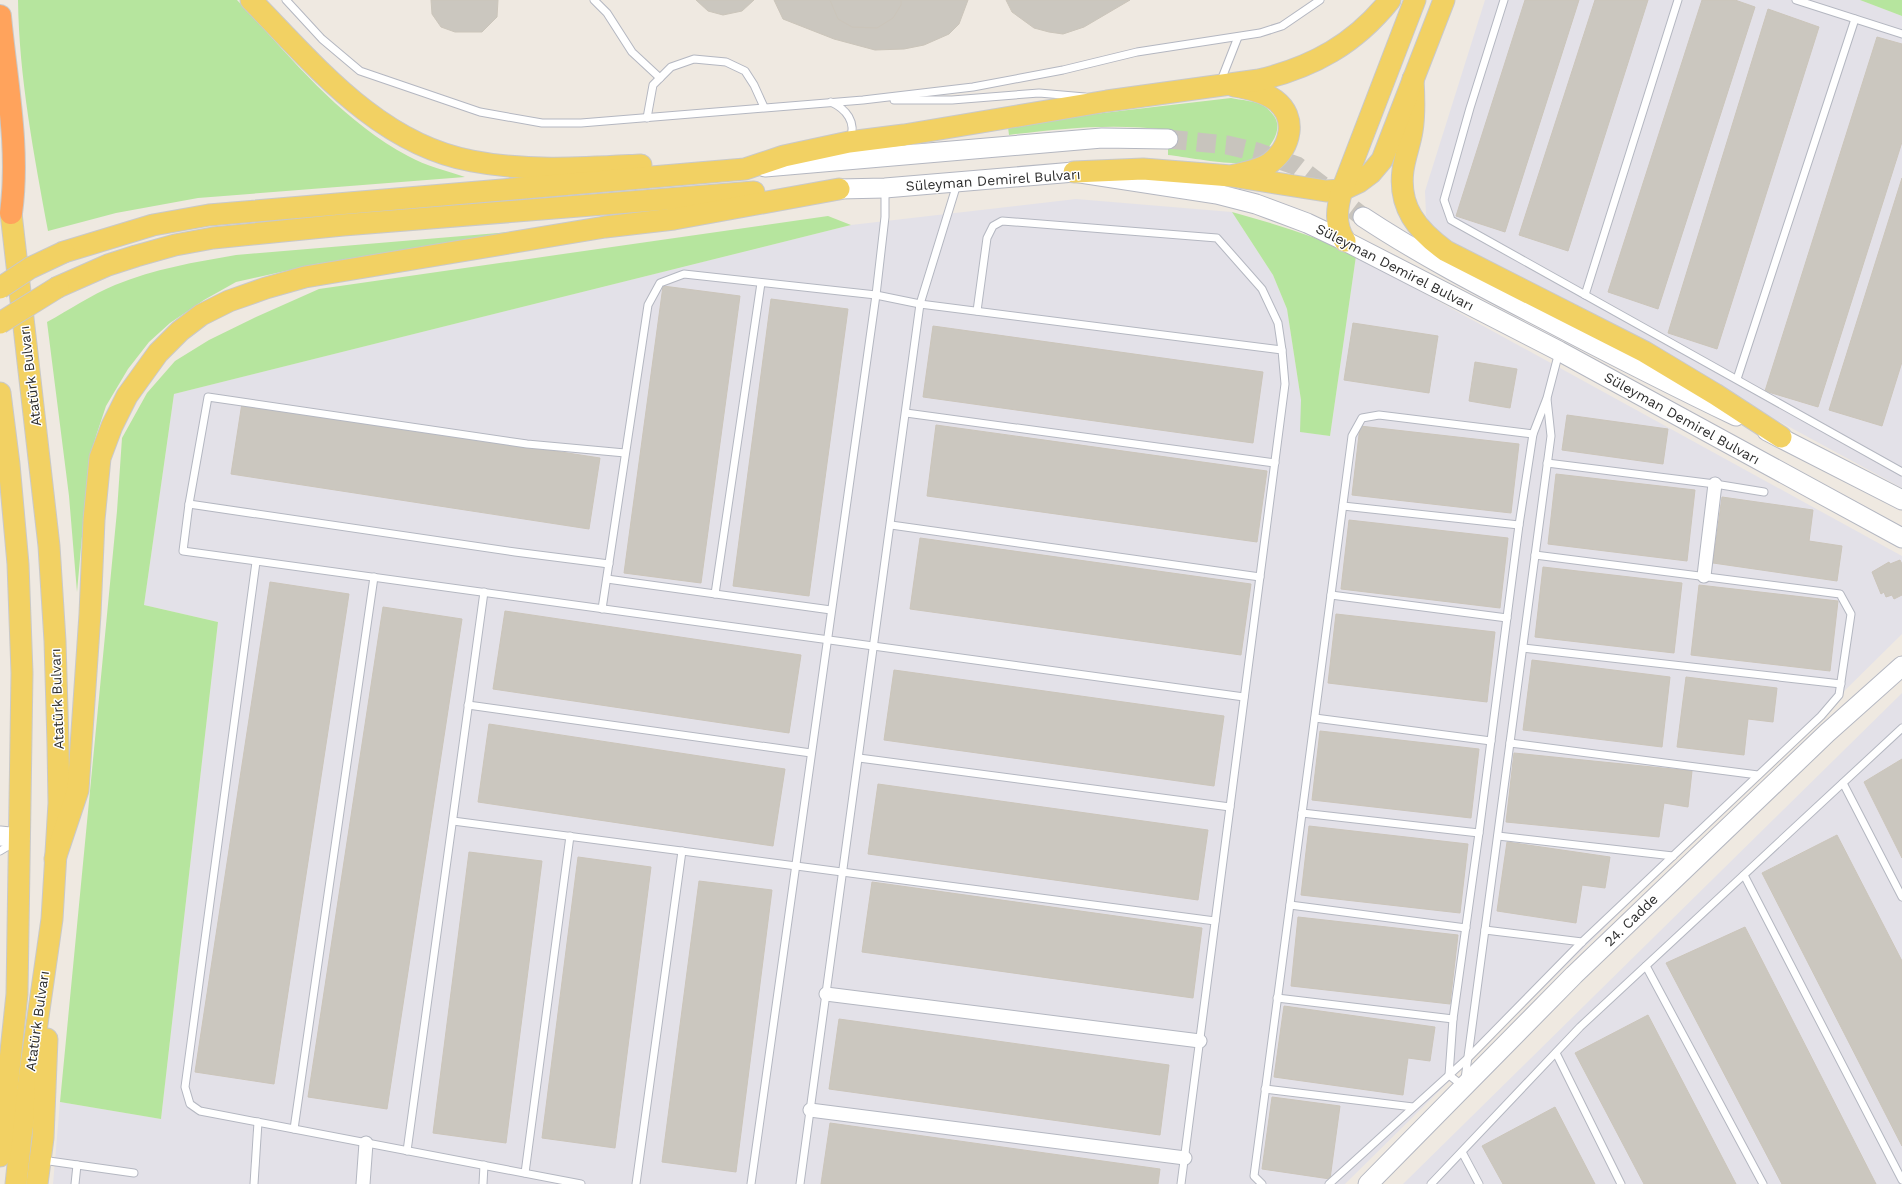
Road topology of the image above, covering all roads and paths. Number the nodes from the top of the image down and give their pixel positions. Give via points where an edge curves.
1 (251, 0) edge
2 (286, 0) edge
3 (594, 0) edge
4 (1320, 0) edge
5 (1390, 0) edge
6 (1415, 0) edge
7 (1444, 0) edge
8 (1504, 0) edge
9 (1678, 0) edge
10 (1796, 0) edge
11 (0, 16) edge
12 (1855, 19) junction
13 (1902, 34) edge
14 (1238, 37) junction
15 (660, 78) junction
16 (1413, 79) junction
17 (1220, 84) junction
18 (864, 100) junction
19 (1107, 101) junction
20 (831, 102) junction
21 (764, 107) junction
22 (647, 118) junction
23 (1168, 139) tunnel mouth
24 (849, 142) junction
25 (0, 163) edge
26 (745, 169) junction
27 (1074, 172) junction
28 (1231, 176) junction
29 (958, 181) junction
30 (885, 188) junction
31 (839, 189) junction
32 (1342, 190) junction
33 (11, 213) junction
34 (1363, 217) tunnel mouth
35 (1345, 241) junction
36 (761, 283) junction
37 (0, 288) edge
38 (876, 295) junction
39 (1585, 295) junction
40 (920, 304) junction
41 (977, 311) junction
42 (0, 323) edge
43 (1282, 350) junction
44 (1559, 351) junction
45 (1737, 380) junction
46 (0, 393) edge
47 (1547, 398) junction
48 (906, 413) junction
49 (1533, 434) junction
50 (1781, 437) junction
51 (625, 453) junction
52 (1275, 462) junction
53 (1547, 463) junction
54 (1902, 470) edge
55 (5, 472) edge
56 (1715, 484) junction
57 (1764, 492) dead end
58 (1902, 500) edge
59 (188, 504) junction
60 (1343, 506) junction
61 (891, 525) junction
62 (1519, 525) junction
63 (1902, 538) edge
64 (1535, 554) junction
65 (256, 562) junction
66 (609, 564) junction
67 (1704, 576) junction
68 (374, 577) junction
69 (1260, 577) junction
70 (607, 579) junction
71 (484, 592) junction
72 (715, 594) junction
73 (1331, 595) junction
74 (602, 609) junction
75 (831, 610) junction
76 (1507, 618) junction
77 (827, 639) junction
78 (874, 646) junction
79 (1523, 648) junction
80 (1902, 666) edge
81 (1841, 684) junction
82 (1244, 697) junction
83 (468, 704) junction
84 (1315, 718) junction
85 (1902, 728) edge
86 (1491, 741) junction
87 (1510, 743) junction
88 (811, 754) junction
89 (859, 758) junction
90 (1758, 775) junction
91 (1843, 783) junction
92 (1230, 807) junction
93 (1302, 813) junction
94 (452, 821) junction
95 (1480, 833) junction
96 (570, 836) junction
97 (1498, 836) junction
98 (10, 837) edge
99 (0, 851) edge
100 (682, 851) junction
101 (1673, 856) junction
102 (55, 859) junction
103 (796, 866) junction
104 (843, 872) junction
105 (1744, 875) junction
106 (1902, 897) edge
107 (1290, 905) junction
108 (52, 919) junction
109 (1215, 921) junction
110 (1466, 928) junction
111 (1485, 930) junction
112 (1582, 942) junction
113 (1646, 966) junction
114 (17, 994) junction
115 (826, 994) junction
116 (1277, 998) junction
117 (1453, 1019) junction
118 (0, 1026) edge
119 (1200, 1041) junction
120 (1556, 1053) junction
121 (1469, 1057) junction
122 (1449, 1075) junction
123 (1464, 1087) junction
124 (1265, 1089) junction
125 (1413, 1108) junction
126 (810, 1110) junction
127 (258, 1122) junction
128 (294, 1129) junction
129 (12, 1135) junction
130 (366, 1143) junction
131 (407, 1151) junction
132 (1462, 1152) junction
133 (0, 1156) edge
134 (1184, 1158) junction
135 (40, 1160) junction
136 (77, 1165) junction
137 (484, 1166) junction
138 (134, 1173) dead end
139 (525, 1173) junction
140 (1902, 1180) edge
141 (16, 1184) edge
142 (37, 1184) edge
143 (75, 1184) edge
144 (254, 1184) edge
145 (363, 1184) edge
146 (483, 1184) edge
147 (581, 1184) edge
148 (636, 1184) edge
149 (751, 1184) edge
150 (800, 1184) edge
151 (1181, 1184) edge
152 (1262, 1184) edge
153 (1329, 1184) edge
154 (1368, 1184) edge
155 (1431, 1184) edge
156 (1479, 1184) edge
157 (1621, 1184) edge
158 (1762, 1184) edge

1 - 26 main road via 333,84 362,108 390,128 446,154 471,161 527,168 690,162
2 - 22 lane via 322,39 360,72 386,82 425,92 480,112 542,123
3 - 15 lane via 607,13 632,52
4 - 14 lane via 1282,26
5 - 17 main road via 1378,16 1351,40 1305,66 1259,80
6 - 32 main road
7 - 16 main road
8 - 39 lane via 1444,200 1451,220
9 - 39 lane
10 - 12 lane
11 - 33 highway via 14,157 15,188
12 - 13 lane
12 - 45 lane
14 - 17 lane
14 - 18 lane via 1137,52 1063,70 973,87
15 - 21 lane via 671,67 694,59 726,62 745,71
15 - 22 lane via 653,85
16 - 32 main road via 1382,160 1359,182
16 - 50 main road via 1414,111 1403,170 1403,195 1408,211 1431,240 1446,251 1645,352
17 - 19 main road
17 - 28 main road via 1240,87 1274,99 1281,105 1290,124 1289,137 1281,152 1270,162 1252,171
18 - 19 lane via 952,100 1039,93 1074,95
18 - 20 lane
19 - 24 main road
20 - 21 lane
20 - 24 lane via 842,107 848,114 852,124
21 - 22 lane
23 - 26 main road via 1102,138
24 - 26 main road via 784,156
25 - 33 highway
26 - 37 main road, bridge via 209,215 153,225 64,252 30,268
27 - 28 main road via 1143,169
27 - 29 main road, Süleyman Demirel Bulvarı
27 - 35 main road, Süleyman Demirel Bulvarı via 1217,194 1256,204 1307,222
28 - 32 main road via 1314,190
29 - 30 main road, Süleyman Demirel Bulvarı
29 - 40 lane
30 - 31 main road, Süleyman Demirel Bulvarı
30 - 38 lane via 885,217
31 - 42 main road, bridge via 764,191 213,238 176,245 108,265 58,287
31 - 102 main road via 674,219 605,227 305,277 229,301 201,315 180,331 158,353 127,396 100,458 78,790
32 - 35 main road via 1337,217 1340,233
33 - 102 main road, Atatürk Bulvarı via 42,472 53,598 58,744
34 - 50 main road, Süleyman Demirel Bulvarı via 1406,246 1470,281 1660,380
35 - 44 main road, Süleyman Demirel Bulvarı
36 - 38 lane
36 - 51 lane via 684,274 660,283 648,305
36 - 72 lane
38 - 40 lane
38 - 75 lane
39 - 45 lane
40 - 41 lane
40 - 48 lane
41 - 43 lane
41 - 43 lane via 987,238 993,226 1002,221 1217,238 1262,289 1278,323
43 - 52 lane via 1285,384
44 - 47 lane
44 - 63 main road, Süleyman Demirel Bulvarı
45 - 54 lane
46 - 55 main road, Atatürk Bulvarı
47 - 49 lane
47 - 53 lane via 1551,436
48 - 52 lane
48 - 61 lane
49 - 60 lane via 1379,415 1362,418 1352,436
49 - 62 lane
50 - 58 main road, Süleyman Demirel Bulvarı
51 - 59 lane via 527,444 208,397
51 - 66 lane
52 - 69 lane
53 - 56 lane
53 - 64 lane
55 - 98 main road, Atatürk Bulvarı via 18,564 21,649
56 - 57 lane
56 - 67 street
59 - 65 lane via 183,551
59 - 66 lane
60 - 62 lane
60 - 73 lane
61 - 69 lane
61 - 78 lane
62 - 76 lane
64 - 67 lane
64 - 79 lane
65 - 68 lane
65 - 127 lane via 185,1087 190,1104 200,1111
66 - 70 lane
67 - 81 lane via 1840,594 1851,614
68 - 71 lane
68 - 128 lane
69 - 82 lane
70 - 72 lane
70 - 74 lane
71 - 74 lane
71 - 83 lane
72 - 75 lane
73 - 76 lane
73 - 84 lane
74 - 77 lane
75 - 77 lane
76 - 86 lane
77 - 78 lane
77 - 88 lane
78 - 82 lane
78 - 89 lane
79 - 81 lane
79 - 87 lane
80 - 123 main road, 24. Cadde via 1827,733 1574,974
81 - 90 lane via 1839,694 1820,716
82 - 92 lane
83 - 88 lane
83 - 94 lane
84 - 86 lane
84 - 93 lane
85 - 91 lane
86 - 95 lane
87 - 90 lane
87 - 97 lane
88 - 103 lane
89 - 92 lane
89 - 104 lane
90 - 101 lane
91 - 105 lane
91 - 106 lane
92 - 109 lane
93 - 95 lane
93 - 107 lane
94 - 96 lane
94 - 131 lane
95 - 110 lane
96 - 100 lane
96 - 139 lane
97 - 101 lane
97 - 111 lane
98 - 99 lane
98 - 114 main road, Atatürk Bulvarı
100 - 103 lane
100 - 148 lane
101 - 112 lane
102 - 108 main road, Atatürk Bulvarı
103 - 104 lane
103 - 149 lane
104 - 109 lane
104 - 115 lane
105 - 113 lane
105 - 140 lane
107 - 110 lane
107 - 116 lane
108 - 129 main road, Atatürk Bulvarı
108 - 135 main road
109 - 119 lane
110 - 117 lane
111 - 112 lane
111 - 121 lane
112 - 121 lane
113 - 120 lane
113 - 158 lane
114 - 118 main road
114 - 129 main road, Atatürk Bulvarı
115 - 119 street
115 - 126 lane
116 - 117 lane
116 - 124 lane
117 - 122 lane
119 - 134 lane
120 - 132 lane
120 - 157 lane
121 - 122 lane
121 - 123 lane
122 - 123 lane
122 - 125 lane
123 - 154 main road, 24. Cadde
124 - 125 lane
124 - 152 lane via 1254,1176
125 - 153 lane
126 - 134 street
126 - 150 lane
127 - 128 lane
127 - 144 lane
128 - 130 lane
129 - 133 main road, Atatürk Bulvarı
129 - 141 main road, Atatürk Bulvarı
130 - 131 lane
130 - 145 street
131 - 137 lane
132 - 155 lane
132 - 156 lane
134 - 151 lane
135 - 136 lane
135 - 142 main road
136 - 138 lane
136 - 143 lane
137 - 139 lane
137 - 146 lane
139 - 147 lane

